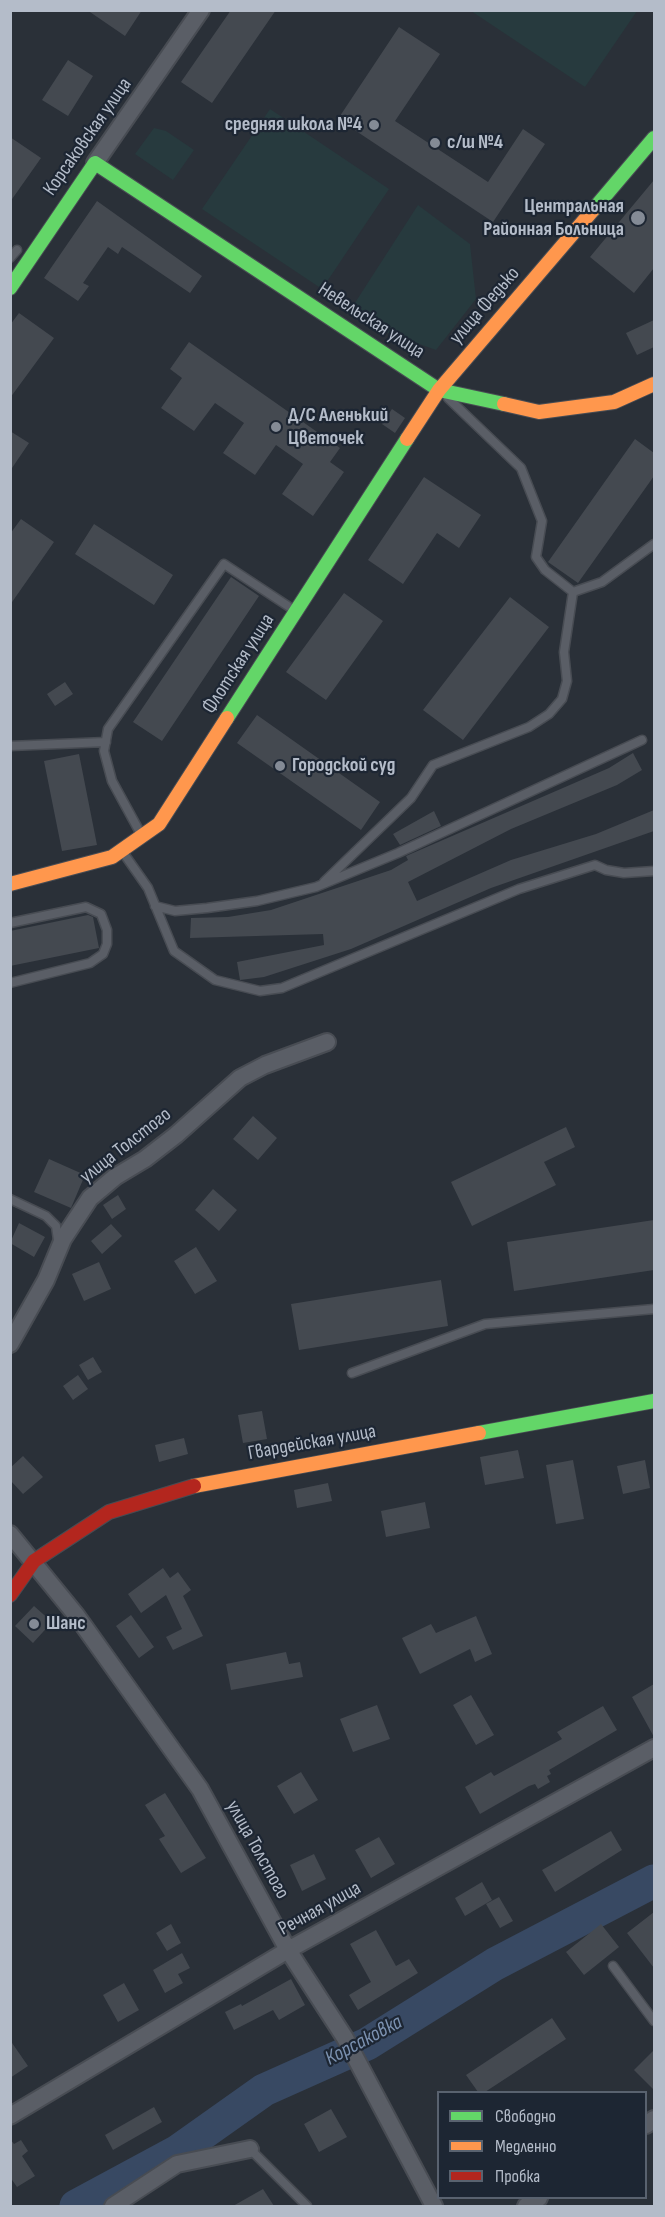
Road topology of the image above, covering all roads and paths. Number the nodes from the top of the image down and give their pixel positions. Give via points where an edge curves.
1 (201, 10) edge
2 (654, 138) edge
3 (95, 163) junction
4 (16, 250) dead end
5 (10, 258) edge
6 (10, 288) edge
7 (654, 384) edge
8 (440, 390) junction
9 (654, 544) edge
10 (573, 592) junction
11 (296, 611) junction
12 (642, 740) dead end
13 (106, 742) junction
14 (10, 746) edge
15 (142, 836) junction
16 (121, 851) junction
17 (654, 871) edge
18 (10, 884) edge
19 (322, 884) junction
20 (155, 906) junction
21 (10, 923) edge
22 (10, 982) edge
23 (327, 1042) dead end
24 (10, 1199) edge
25 (56, 1257) junction
26 (654, 1310) edge
27 (10, 1344) edge
28 (352, 1373) dead end
29 (654, 1401) edge
30 (10, 1534) edge
31 (34, 1560) junction
32 (10, 1595) edge
33 (654, 1748) edge
34 (288, 1950) junction
35 (613, 1966) dead end
36 (654, 2021) edge
37 (10, 2116) edge
38 (250, 2149) joint
39 (113, 2206) edge
40 (307, 2206) edge
41 (434, 2206) edge

1 - 3 street, Корсаковская улица
2 - 8 street, улица Федько
3 - 6 street, Корсаковская улица
3 - 8 street, Невельская улица
4 - 5 lane
7 - 8 street, Невельская улица via 614,402 539,412
8 - 10 lane via 521,468 542,521 536,557 545,570
8 - 11 street, Флотская улица
9 - 10 lane via 602,582
10 - 19 lane via 564,652 567,681 562,699 549,714 529,727 433,765 411,798
11 - 13 lane via 224,564 108,729
11 - 15 street, Флотская улица via 159,824
12 - 19 lane
13 - 14 lane
13 - 15 lane via 104,751 111,781
15 - 16 street, Флотская улица
16 - 18 street, Флотская улица via 112,857
16 - 20 lane via 148,888
17 - 20 lane via 624,873 595,865 519,890 282,988 260,991 215,980 174,951
19 - 20 lane via 257,901 207,908 175,911
21 - 22 lane via 86,907 101,914 107,944 103,954 90,963
23 - 25 street, улица Толстого via 240,1078 145,1159 115,1177 90,1198
24 - 25 lane via 46,1216 56,1226
25 - 27 street, улица Толстого
26 - 28 lane via 485,1324
29 - 31 street, Гвардейская улица via 212,1481 109,1512
30 - 31 street, улица Толстого
31 - 32 street, Гвардейская улица
31 - 34 street, улица Толстого via 200,1789
33 - 34 street, Речная улица
34 - 37 street, Речная улица
34 - 41 street, улица Толстого via 345,2038
35 - 36 lane
38 - 39 street via 177,2164
38 - 40 lane

